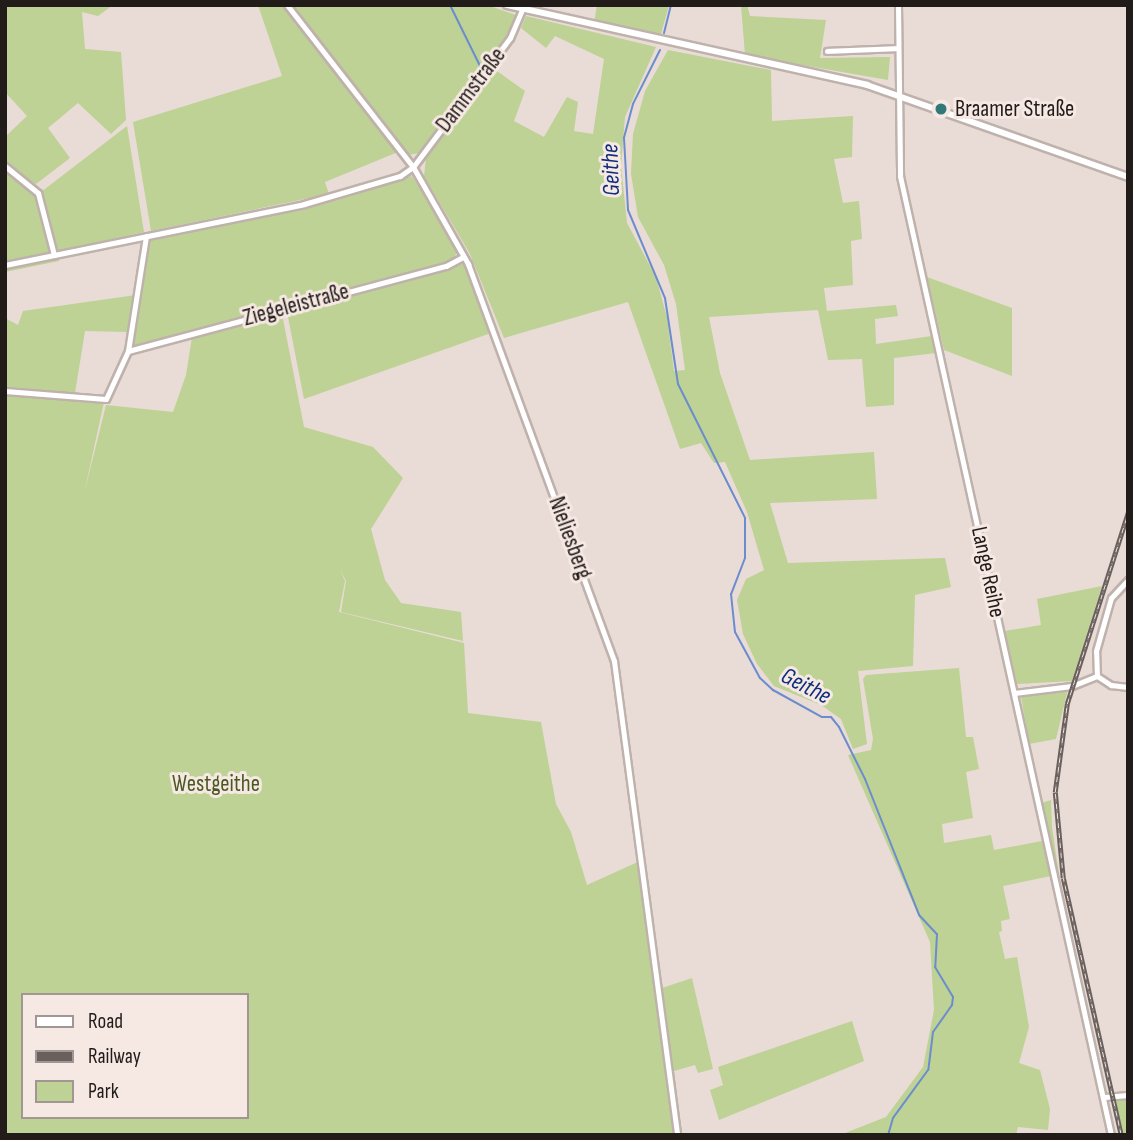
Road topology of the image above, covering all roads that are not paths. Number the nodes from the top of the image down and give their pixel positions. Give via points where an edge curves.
1 (287, 5) edge
2 (507, 5) edge
3 (898, 5) edge
4 (519, 8) edge
5 (898, 48) junction
6 (827, 51) dead end
7 (897, 93) junction
8 (5, 166) edge
9 (413, 167) junction
10 (1128, 177) edge
11 (146, 236) junction
12 (54, 255) junction
13 (463, 257) junction
14 (5, 265) edge
15 (128, 351) junction
16 (5, 391) edge
17 (1128, 580) edge
18 (1097, 676) junction
19 (1128, 687) edge
20 (1014, 692) junction
21 (1128, 1095) edge
22 (1104, 1097) junction
23 (677, 1135) edge
24 (1111, 1135) edge

1 - 9 street, Nieliesberg
2 - 4 street
3 - 5 street, Lange Reihe
4 - 7 street
4 - 9 street, Dammstraße via 510,38
5 - 6 street
5 - 7 street, Lange Reihe
7 - 10 street
7 - 20 street, Lange Reihe via 900,176
8 - 12 street via 38,192
9 - 11 street via 400,176 337,196
9 - 13 street, Nieliesberg
11 - 12 street
11 - 15 street
12 - 14 street
13 - 15 street, Ziegeleistraße via 446,266
13 - 23 street, Nieliesberg via 485,300 618,674
15 - 16 street via 106,399
17 - 18 street via 1111,597 1096,651
18 - 19 street via 1111,685
18 - 20 street via 1072,686
20 - 22 street, Lange Reihe
21 - 22 street
22 - 24 street, Lange Reihe

